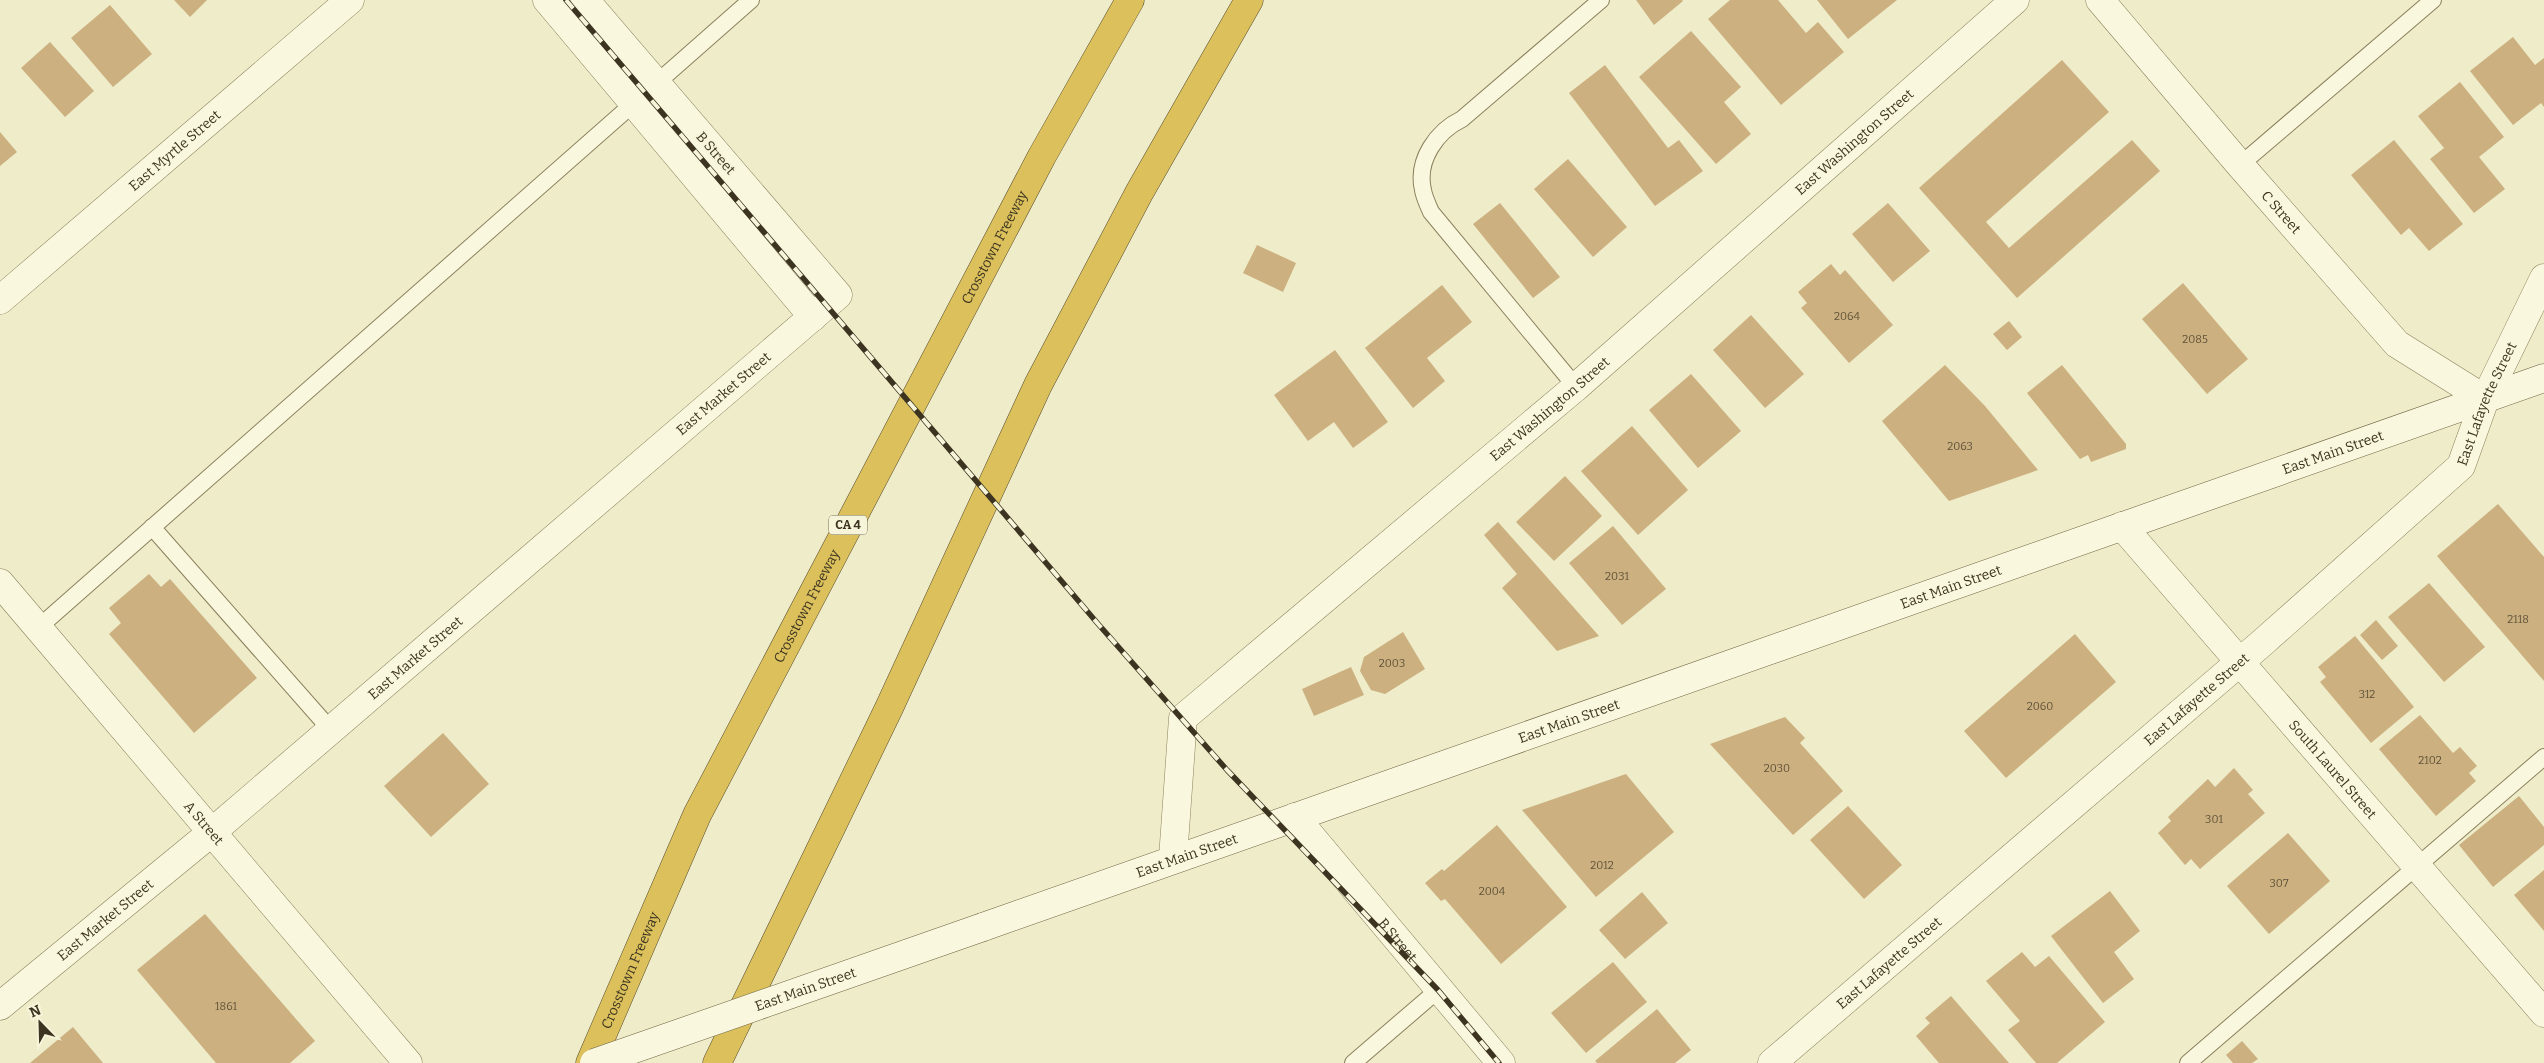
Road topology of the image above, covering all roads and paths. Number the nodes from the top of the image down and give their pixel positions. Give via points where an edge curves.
1 (350, 0) edge
2 (547, 0) edge
3 (584, 0) edge
4 (751, 0) edge
5 (1130, 0) edge
6 (1249, 0) edge
7 (1601, 0) edge
8 (2015, 0) edge
9 (2100, 0) edge
10 (2433, 0) edge
11 (656, 83) junction
12 (635, 102) junction
13 (2240, 165) junction
14 (2544, 278) edge
15 (0, 300) edge
16 (826, 306) junction
17 (2544, 378) edge
18 (1576, 387) junction
19 (2485, 399) junction
20 (2122, 526) junction
21 (152, 527) junction
22 (0, 583) edge
23 (38, 628) junction
24 (2240, 661) junction
25 (330, 729) junction
26 (2544, 757) edge
27 (1295, 817) junction
28 (212, 832) junction
29 (1173, 858) junction
30 (2417, 866) junction
31 (1438, 990) junction
32 (0, 1006) edge
33 (2544, 1013) edge
34 (408, 1063) edge
35 (592, 1063) edge
36 (717, 1063) edge
37 (1353, 1063) edge
38 (1501, 1063) edge
39 (1772, 1063) edge
40 (2188, 1063) edge

1 - 15 street, East Myrtle Street
2 - 12 street
3 - 11 street, B Street
4 - 11 lane
5 - 35 highway, Crosstown Freeway / CA 4 via 1042,156 697,815
6 - 36 highway via 1139,193 1038,385 889,708
7 - 18 lane via 1462,119 1451,124 1433,142 1423,164 1422,188 1431,212
8 - 18 street, East Washington Street
9 - 13 street, C Street
10 - 13 lane
11 - 12 lane
11 - 16 street, B Street
12 - 16 street
12 - 21 lane
13 - 19 street, C Street via 2398,344
14 - 19 street, East Lafayette Street
16 - 25 street, East Market Street
17 - 19 street, East Main Street
18 - 29 street, East Washington Street via 1183,718
19 - 20 street, East Main Street
19 - 24 street, East Lafayette Street via 2461,466
20 - 24 street, South Laurel Street
20 - 27 street, East Main Street
21 - 23 lane
21 - 25 lane
22 - 23 street, A Street
23 - 28 street, A Street
24 - 30 street, South Laurel Street
24 - 39 street, East Lafayette Street
25 - 28 street, East Market Street
26 - 30 lane
27 - 29 street, East Main Street
27 - 31 street, B Street
28 - 32 street, East Market Street
28 - 34 street, A Street
29 - 35 street, East Main Street, bridge
30 - 33 street, South Laurel Street
30 - 40 lane
31 - 37 lane
31 - 38 street, B Street

